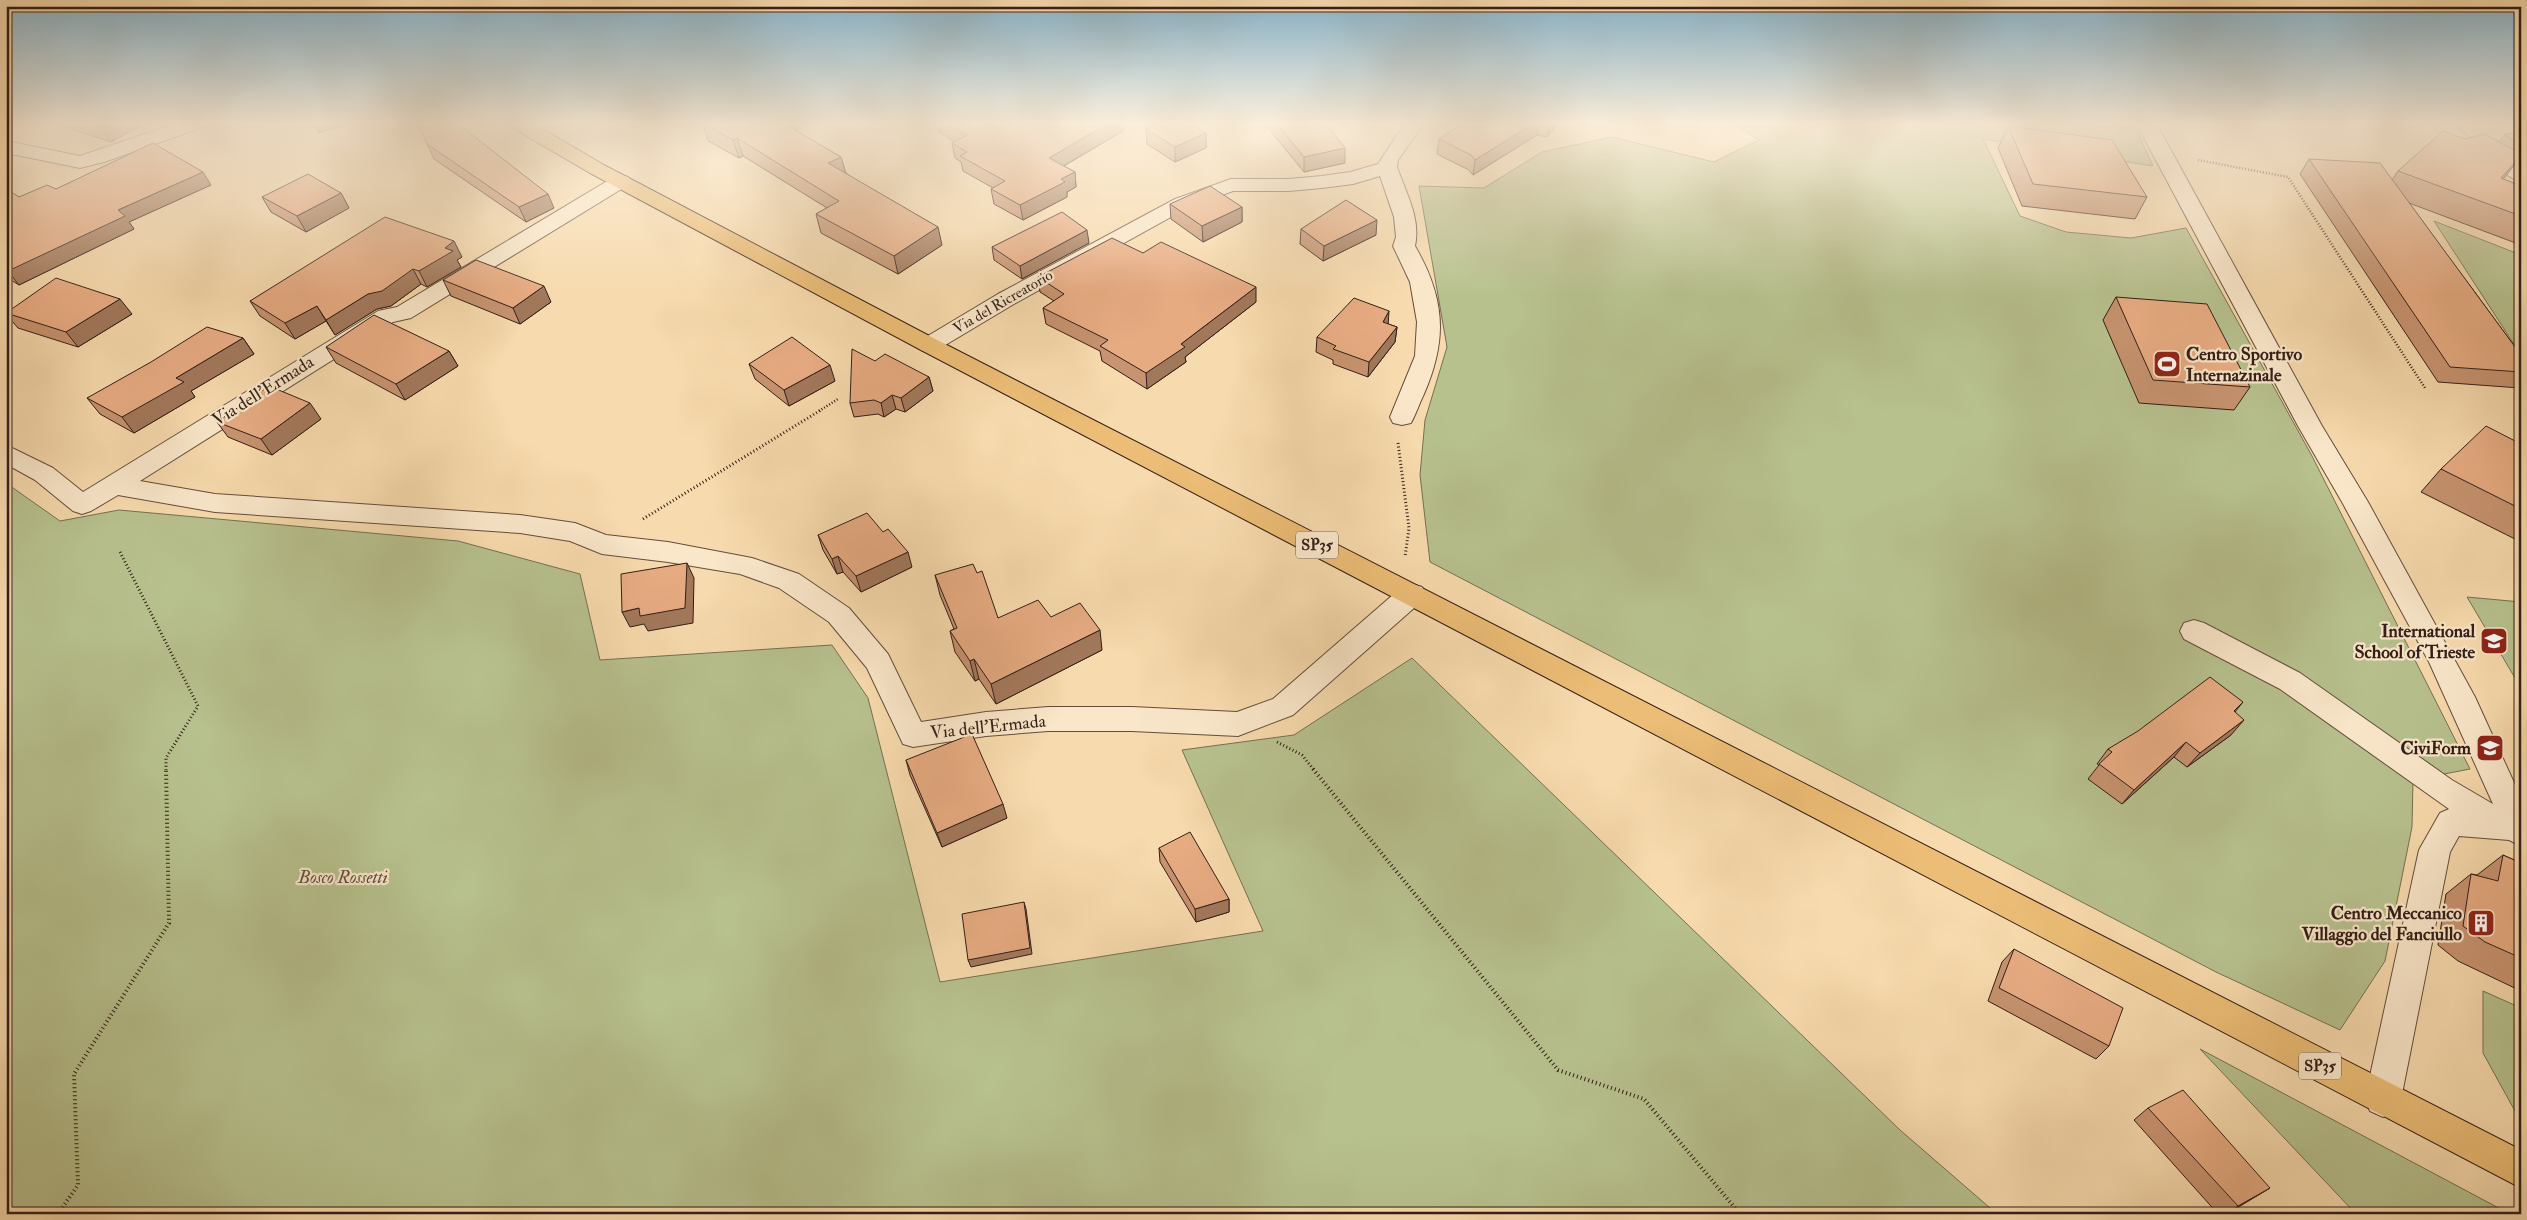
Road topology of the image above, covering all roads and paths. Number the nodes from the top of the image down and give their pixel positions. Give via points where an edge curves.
1 (1338, 180) edge
2 (1391, 180) edge
3 (2178, 180) edge
4 (2290, 180) edge
5 (621, 181) joint
6 (929, 345) junction
7 (2425, 388) dead end
8 (838, 399) dead end
9 (1402, 418) joint
10 (6, 453) edge
11 (114, 485) junction
12 (602, 544) junction
13 (120, 552) dead end
14 (1404, 590) junction
15 (2194, 631) dead end
16 (1238, 724) junction
17 (2520, 831) edge
18 (2383, 1099) junction
19 (2521, 1170) edge
20 (58, 1214) edge
21 (1740, 1214) edge

1 - 6 street, Via del Ricreatorio via 1289,185 1231,185 1182,204 1006,299
2 - 9 street via 1406,226 1404,246 1416,266 1427,315 1428,350
3 - 17 street via 2310,426 2356,502 2442,660
4 - 7 path
5 - 6 main road, SP35
5 - 11 street, Via dell'Ermada via 403,313 386,316
6 - 14 main road, SP35
8 - 12 path
9 - 14 path via 1399,462 1409,506 1410,536
10 - 11 street, Via dell'Ermada via 44,474 82,505
11 - 12 street, Via dell'Ermada via 214,503 520,524 575,532
12 - 16 street, Via dell'Ermada via 743,565 789,581 839,616 878,662 913,735 986,724 1048,720 1132,719
13 - 20 path via 198,706 166,758 169,923 74,1074 78,1185
14 - 16 street, Via dell'Ermada via 1348,652 1283,707
14 - 18 main road, SP35
15 - 17 street via 2290,681 2441,789
16 - 21 path via 1302,755 1558,1070 1644,1100
17 - 18 street via 2451,822 2435,850
18 - 19 main road, SP35

